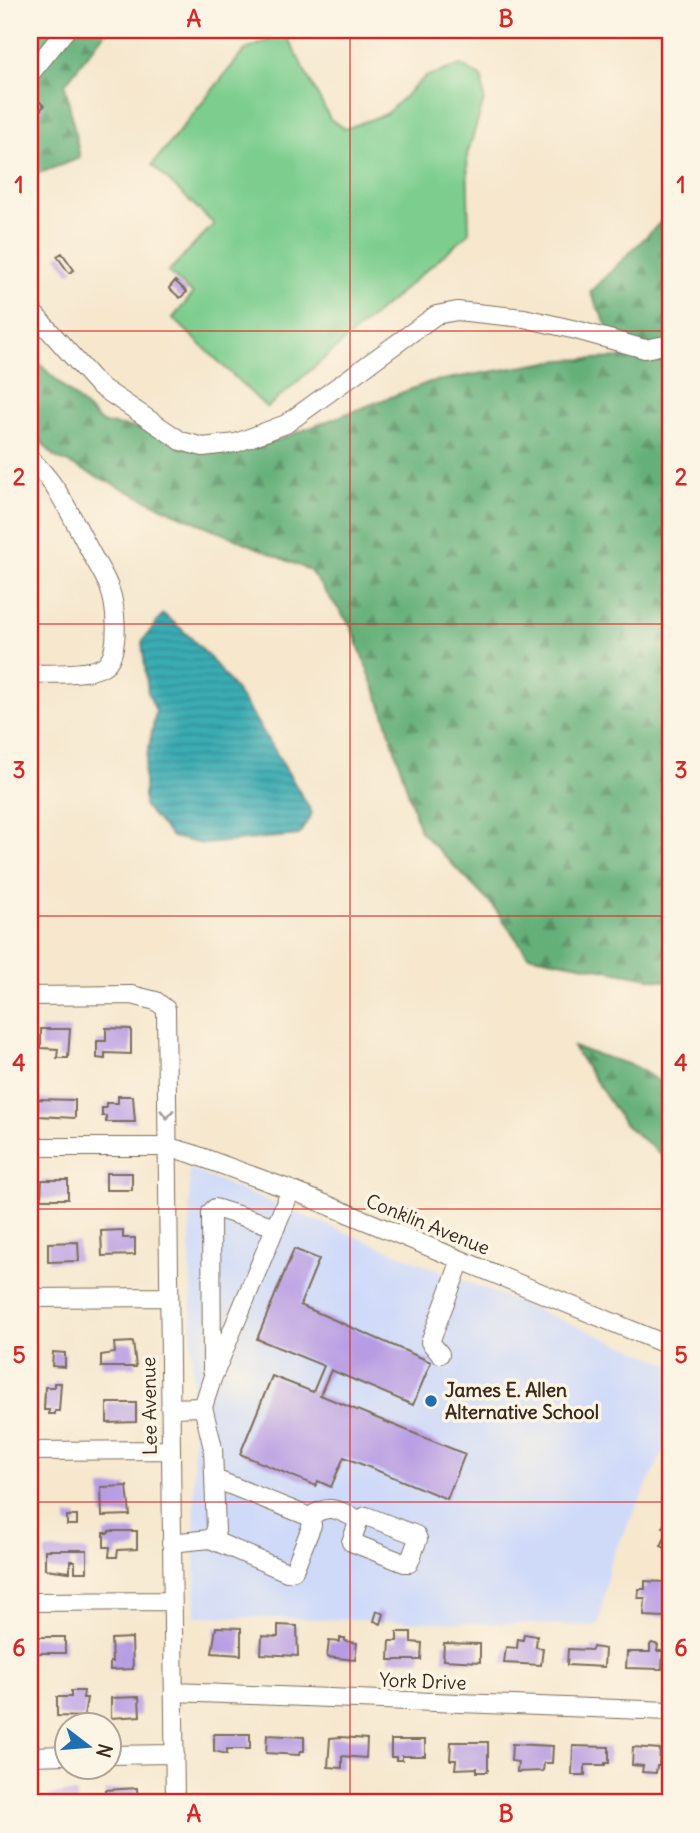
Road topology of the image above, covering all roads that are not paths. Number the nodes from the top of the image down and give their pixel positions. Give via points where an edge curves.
1 (66, 30) edge
2 (30, 74) edge
3 (30, 309) edge
4 (670, 344) edge
5 (30, 459) edge
6 (30, 674) edge
7 (30, 996) edge
8 (30, 1147) edge
9 (167, 1147) junction
10 (291, 1190) junction
11 (276, 1227) junction
12 (461, 1260) junction
13 (169, 1297) junction
14 (30, 1298) edge
15 (670, 1346) edge
16 (440, 1354) dead end
17 (212, 1379) junction
18 (203, 1407) junction
19 (170, 1408) junction
20 (170, 1450) junction
21 (30, 1451) edge
22 (215, 1479) junction
23 (310, 1517) junction
24 (359, 1520) dead end
25 (210, 1539) junction
26 (171, 1542) junction
27 (172, 1601) junction
28 (30, 1602) edge
29 (174, 1692) junction
30 (670, 1711) edge
31 (175, 1754) junction
32 (52, 1755) edge
33 (122, 1755) edge
34 (30, 1756) edge
35 (175, 1803) edge

1 - 2 street
3 - 4 street via 98,385 180,441 204,447 236,443 286,424 436,315 457,311 524,318 645,349
5 - 6 street via 48,475 109,587 116,633 109,662 102,667 89,672
7 -> 9 street, Lee Avenue via 132,995 156,1001 166,1009
8 - 9 street, Conklin Avenue
9 - 10 street, Conklin Avenue
9 - 13 street, Lee Avenue
10 - 11 street
10 - 12 street, Conklin Avenue
11 - 17 street
11 - 17 street via 215,1208 211,1212
12 - 15 street, Conklin Avenue
12 - 16 street via 430,1342
13 - 14 street
13 - 19 street, Lee Avenue
17 - 18 street
18 - 19 street
18 - 22 street
19 - 20 street, Lee Avenue
20 - 21 street
20 - 26 street, Lee Avenue
22 - 23 street
22 - 25 street via 216,1531
23 - 24 street via 322,1508 333,1508
23 - 25 street via 312,1525 294,1570 287,1572
25 - 26 street
26 - 27 street, Lee Avenue
27 - 28 street
27 - 29 street, Lee Avenue
29 - 30 street, York Drive
29 - 31 street, Lee Avenue
31 - 33 street
31 - 35 street, Lee Avenue
32 - 34 street

